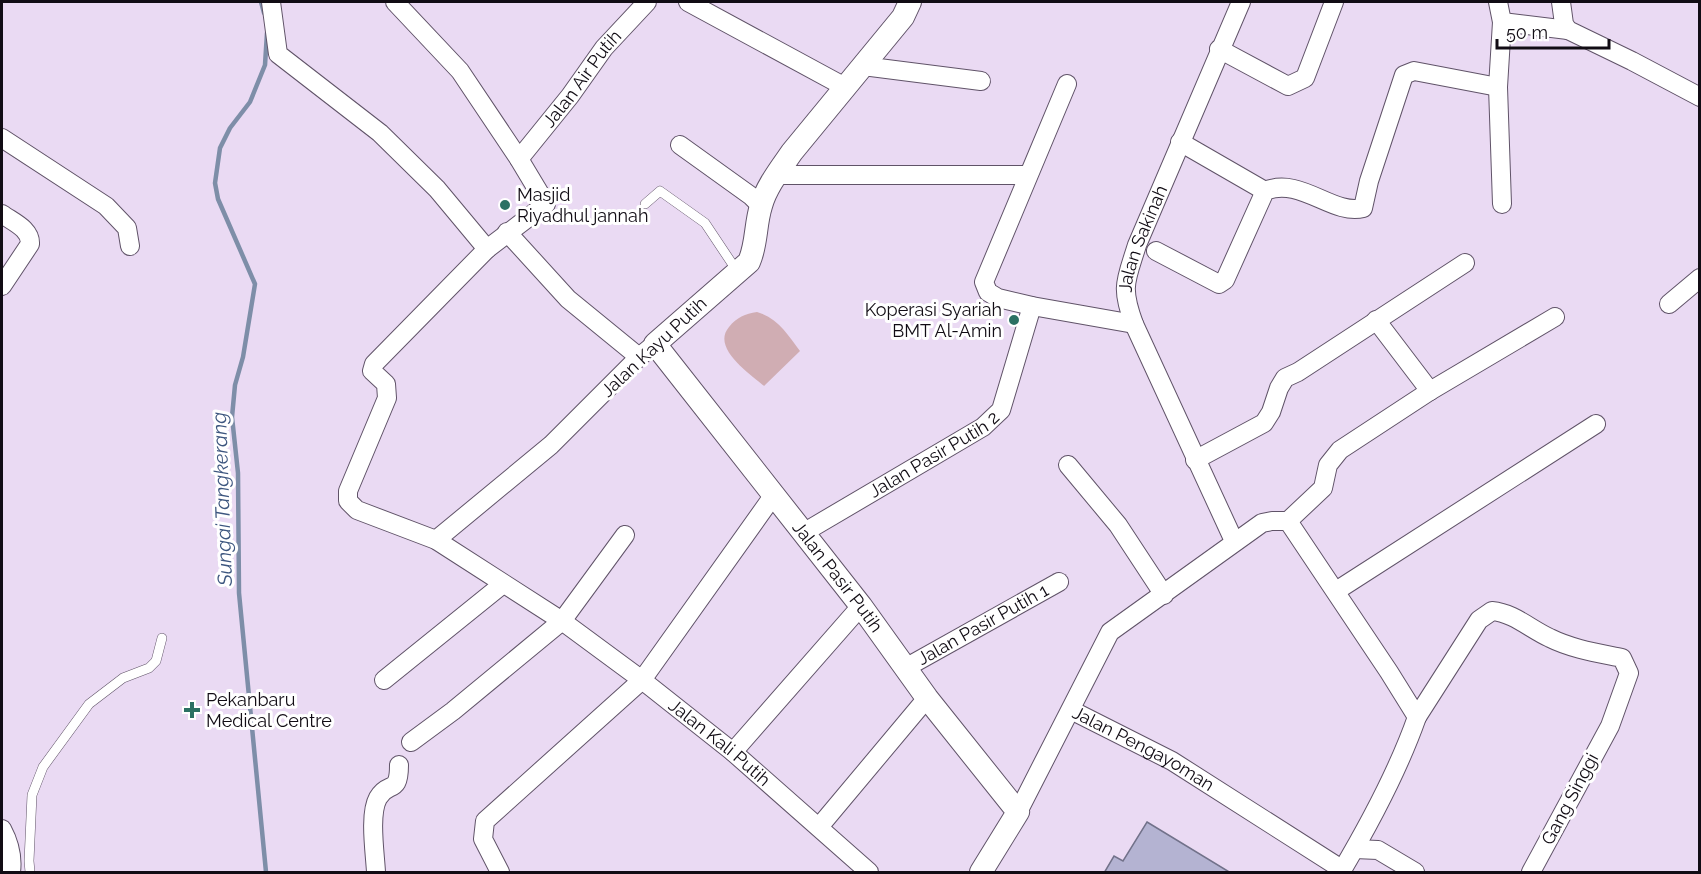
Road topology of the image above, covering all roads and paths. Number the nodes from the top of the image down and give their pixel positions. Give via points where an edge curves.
1 (271, 2) edge
2 (395, 2) edge
3 (647, 2) edge
4 (688, 2) edge
5 (910, 2) edge
6 (1241, 2) edge
7 (1334, 2) edge
8 (1498, 2) edge
9 (1561, 2) edge
10 (1502, 22) junction
11 (1568, 30) junction
12 (1219, 49) junction
13 (864, 66) junction
14 (981, 81) dead end
15 (1067, 84) dead end
16 (844, 87) junction
17 (1498, 87) junction
18 (1700, 97) edge
19 (2, 138) edge
20 (1180, 142) junction
21 (680, 145) dead end
22 (519, 159) junction
23 (777, 175) junction
24 (1028, 175) junction
25 (1264, 191) junction
26 (645, 204) dead end
27 (1502, 204) dead end
28 (761, 206) junction
29 (2, 214) edge
30 (507, 232) junction
31 (130, 246) dead end
32 (487, 249) junction
33 (1156, 251) dead end
34 (1465, 263) dead end
35 (739, 273) junction
36 (1700, 278) edge
37 (2, 286) edge
38 (1669, 304) dead end
39 (1032, 306) junction
40 (1556, 317) dead end
41 (1377, 320) junction
42 (1134, 324) junction
43 (647, 351) junction
44 (1430, 391) junction
45 (1596, 424) dead end
46 (1195, 460) junction
47 (1068, 465) dead end
48 (774, 496) junction
49 (1288, 521) junction
50 (803, 533) junction
51 (625, 535) dead end
52 (436, 540) junction
53 (1234, 541) junction
54 (1059, 582) dead end
55 (503, 584) junction
56 (1336, 591) junction
57 (1164, 595) junction
58 (861, 606) junction
59 (562, 621) junction
60 (162, 638) dead end
61 (907, 667) junction
62 (384, 680) dead end
63 (642, 680) junction
64 (927, 698) junction
65 (1071, 710) junction
66 (1417, 717) junction
67 (411, 742) dead end
68 (733, 752) junction
69 (399, 765) dead end
70 (1018, 812) junction
71 (819, 826) junction
72 (2, 829) edge
73 (1355, 849) junction
74 (1342, 871) edge
75 (11, 873) edge
76 (30, 873) edge
77 (376, 873) edge
78 (500, 873) edge
79 (869, 873) edge
80 (981, 873) edge
81 (1415, 873) edge
82 (1531, 873) edge

1 - 32 street via 278,54 380,133 437,189
2 - 22 street via 460,71
3 - 22 street, Jalan Air Putih via 604,48
4 - 16 street
5 - 13 street, Jalan Kayu Putih via 903,17
6 - 12 street, Jalan Sakinah
7 - 12 street via 1305,78 1296,84 1288,86
8 - 10 street
9 - 11 street
10 - 11 street
10 - 17 street
11 - 18 street
12 - 20 street, Jalan Sakinah
13 - 14 street
13 - 16 street, Jalan Kayu Putih
15 - 24 street
16 - 23 street, Jalan Kayu Putih
17 - 25 street via 1414,70 1404,75 1364,208 1354,210 1287,188 1275,186
17 - 27 street
19 - 31 street via 106,206 127,228
20 - 25 street
20 - 42 street, Jalan Sakinah via 1137,245 1125,285
21 - 28 street
22 - 30 street via 546,204
23 - 24 street
23 - 28 street, Jalan Kayu Putih
24 - 39 street via 984,282 988,292 998,298
25 - 33 street via 1225,280 1219,284
26 - 35 lane via 660,191 673,200 705,224
28 - 35 street, Jalan Kayu Putih via 754,251
29 - 37 street via 28,232 30,244
30 - 32 street
30 - 43 street via 568,299
32 - 52 street via 374,364 372,371 386,384 387,398 348,491 348,501 357,510
34 - 41 street
35 - 43 street, Jalan Kayu Putih
36 - 38 street
39 - 42 street
39 - 50 street, Jalan Pasir Putih 2 via 1001,410 983,427
40 - 44 street
41 - 44 street
41 - 46 street via 1285,378 1264,423
42 - 46 street, Jalan Sakinah
43 - 48 street, Jalan Pasir Putih
43 - 52 street, Jalan Kayu Putih via 551,445
44 - 49 street via 1340,450 1328,465 1323,488
45 - 56 street
46 - 53 street, Jalan Sakinah
47 - 57 street via 1118,525
48 - 50 street, Jalan Pasir Putih
48 - 63 street
49 - 53 street via 1262,523
49 - 56 street
50 - 58 street, Jalan Pasir Putih
51 - 59 street
52 - 55 street
53 - 57 street
54 - 61 street, Jalan Pasir Putih 1
55 - 59 street
55 - 62 street
56 - 66 street
57 - 65 street via 1110,632
58 - 61 street, Jalan Pasir Putih
58 - 68 street
59 - 63 street, Jalan Kali Putih
59 - 67 street
60 - 76 lane via 156,661 149,668 123,678 89,704 43,767 32,795
61 - 64 street, Jalan Pasir Putih
63 - 68 street, Jalan Kali Putih
63 - 78 street via 485,821 483,838
64 - 70 street, Jalan Pasir Putih
64 - 71 street
65 - 70 street, Jalan Pengayoman
65 - 74 street, Jalan Pengayoman via 1172,762
66 - 73 street
66 - 82 street, Gang Singgi via 1479,620 1492,611 1504,612 1551,639 1622,658 1629,672 1610,726
68 - 71 street, Jalan Kali Putih
69 - 77 street via 399,780 379,796 375,807
70 - 80 street, Jalan Pengayoman
71 - 79 street, Jalan Kali Putih
72 - 75 street via 13,861
73 - 74 street
73 - 81 street via 1378,850

